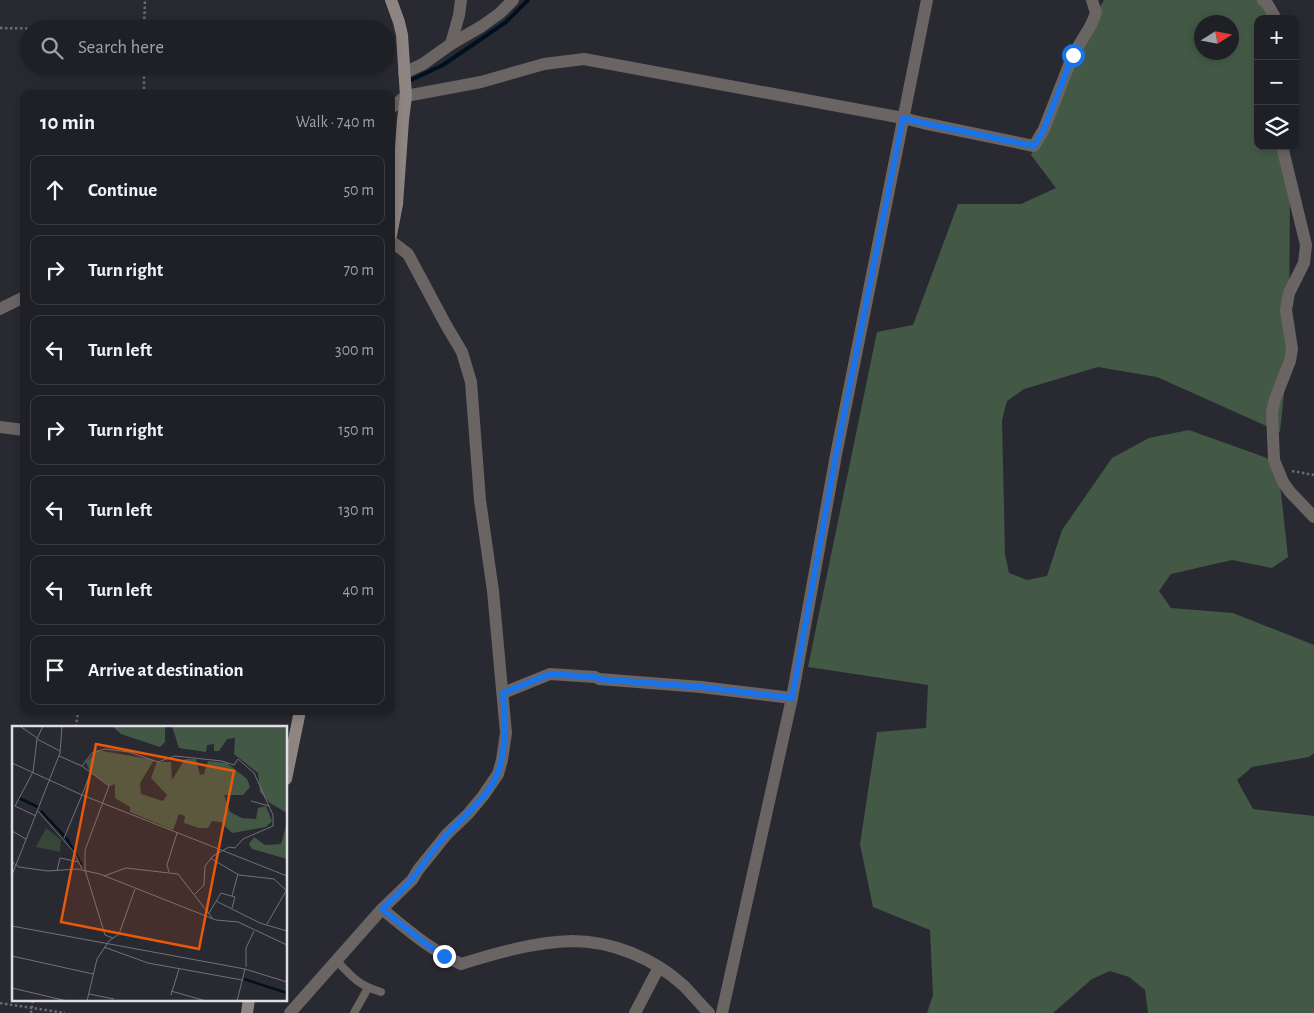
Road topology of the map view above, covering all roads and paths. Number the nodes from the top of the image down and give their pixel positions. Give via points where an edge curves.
1 (145, 0) edge
2 (391, 0) edge
3 (461, 0) edge
4 (513, 0) edge
5 (927, 0) edge
6 (1092, 0) edge
7 (1263, 0) edge
8 (1274, 15) edge
9 (144, 20) edge
10 (0, 28) edge
11 (20, 28) edge
12 (451, 44) junction
13 (144, 75) edge
14 (405, 84) junction
15 (144, 90) edge
16 (395, 101) edge
17 (903, 118) junction
18 (1283, 150) edge
19 (395, 214) edge
20 (395, 244) edge
21 (20, 299) edge
22 (0, 309) edge
23 (0, 427) edge
24 (20, 430) edge
25 (1276, 466) junction
26 (1314, 475) edge
27 (1314, 517) edge
28 (503, 693) junction
29 (792, 698) junction
30 (299, 715) edge
31 (288, 768) edge
32 (382, 909) junction
33 (336, 960) junction
34 (659, 967) junction
35 (368, 988) junction
36 (381, 992) dead end
37 (33, 1000) edge
38 (249, 1000) edge
39 (0, 1003) edge
40 (32, 1008) junction
41 (31, 1013) edge
42 (65, 1013) edge
43 (247, 1013) edge
44 (290, 1013) edge
45 (354, 1013) edge
46 (635, 1013) edge
47 (709, 1013) edge
48 (722, 1013) edge

1 - 9 path
2 - 14 street via 399,22
3 - 12 street
4 - 12 street via 500,14
5 - 17 street
6 - 17 street via 1096,14 1073,55 1034,146
7 - 8 street
10 - 11 path
12 - 14 street via 423,64
13 - 15 path
14 - 16 street
14 - 17 street via 481,82 544,64 584,59
14 - 19 street
17 - 29 street
18 - 25 street via 1306,245 1304,263 1289,292 1286,310 1292,349 1290,361 1272,412
20 - 28 street via 408,254 462,352 471,382 480,500
21 - 22 street
23 - 24 street
25 - 26 path
25 - 27 street via 1290,492
28 - 29 street via 550,674
28 - 32 street via 506,733 498,774 412,880
29 - 48 street
30 - 31 street
32 - 33 street
32 - 34 street via 426,944 461,964 501,952 572,941 630,951
33 - 35 lane via 356,981
33 - 44 street
34 - 46 street
34 - 47 street
35 - 36 lane
35 - 45 lane
37 - 40 path
38 - 43 street
39 - 40 path
40 - 41 path
40 - 42 path

